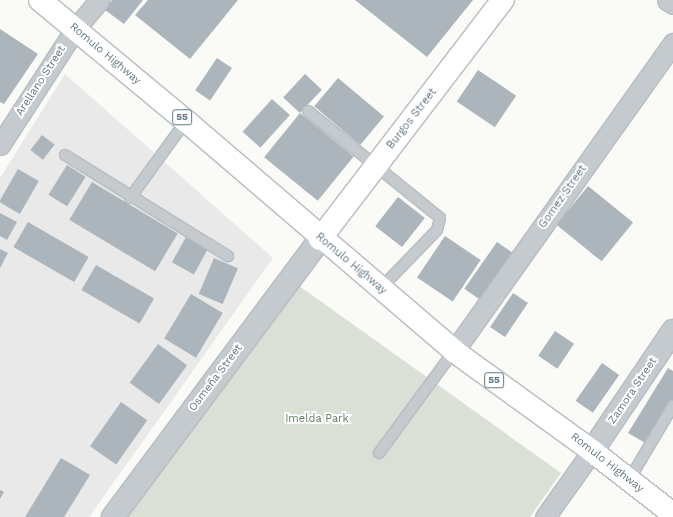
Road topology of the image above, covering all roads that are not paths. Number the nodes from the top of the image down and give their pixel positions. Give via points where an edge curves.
1 (40, 0) edge
2 (99, 0) edge
3 (503, 0) edge
4 (667, 0) edge
5 (673, 4) edge
6 (75, 29) junction
7 (673, 43) edge
8 (308, 111) dead end
9 (186, 121) junction
10 (0, 145) edge
11 (65, 155) dead end
12 (376, 166) junction
13 (130, 198) junction
14 (320, 239) junction
15 (228, 256) dead end
16 (380, 289) junction
17 (673, 331) edge
18 (454, 351) junction
19 (673, 406) edge
20 (592, 450) junction
21 (379, 452) dead end
22 (630, 480) junction
23 (672, 512) edge
24 (113, 517) edge
25 (545, 517) edge

1 - 6 main road, Romulo Highway / 55
2 - 6 street, Arellano Street
3 - 12 main road, Burgos Street
4 - 5 street
6 - 9 main road, Romulo Highway / 55
6 - 10 street, Arellano Street
7 - 18 street, Gomez Street
8 - 12 lane
9 - 13 lane
9 - 14 main road, Romulo Highway / 55
11 - 13 lane
12 - 14 main road, Burgos Street
12 - 16 lane via 440,218 437,230
13 - 15 lane
14 - 16 main road, Romulo Highway / 55
14 - 24 street, Osmeña Street
16 - 18 main road, Romulo Highway / 55
17 - 20 street, Zamora Street
18 - 20 main road, Romulo Highway / 55
18 - 21 lane
19 - 22 lane
20 - 22 main road, Romulo Highway / 55
20 - 25 street
22 - 23 main road, Romulo Highway / 55

